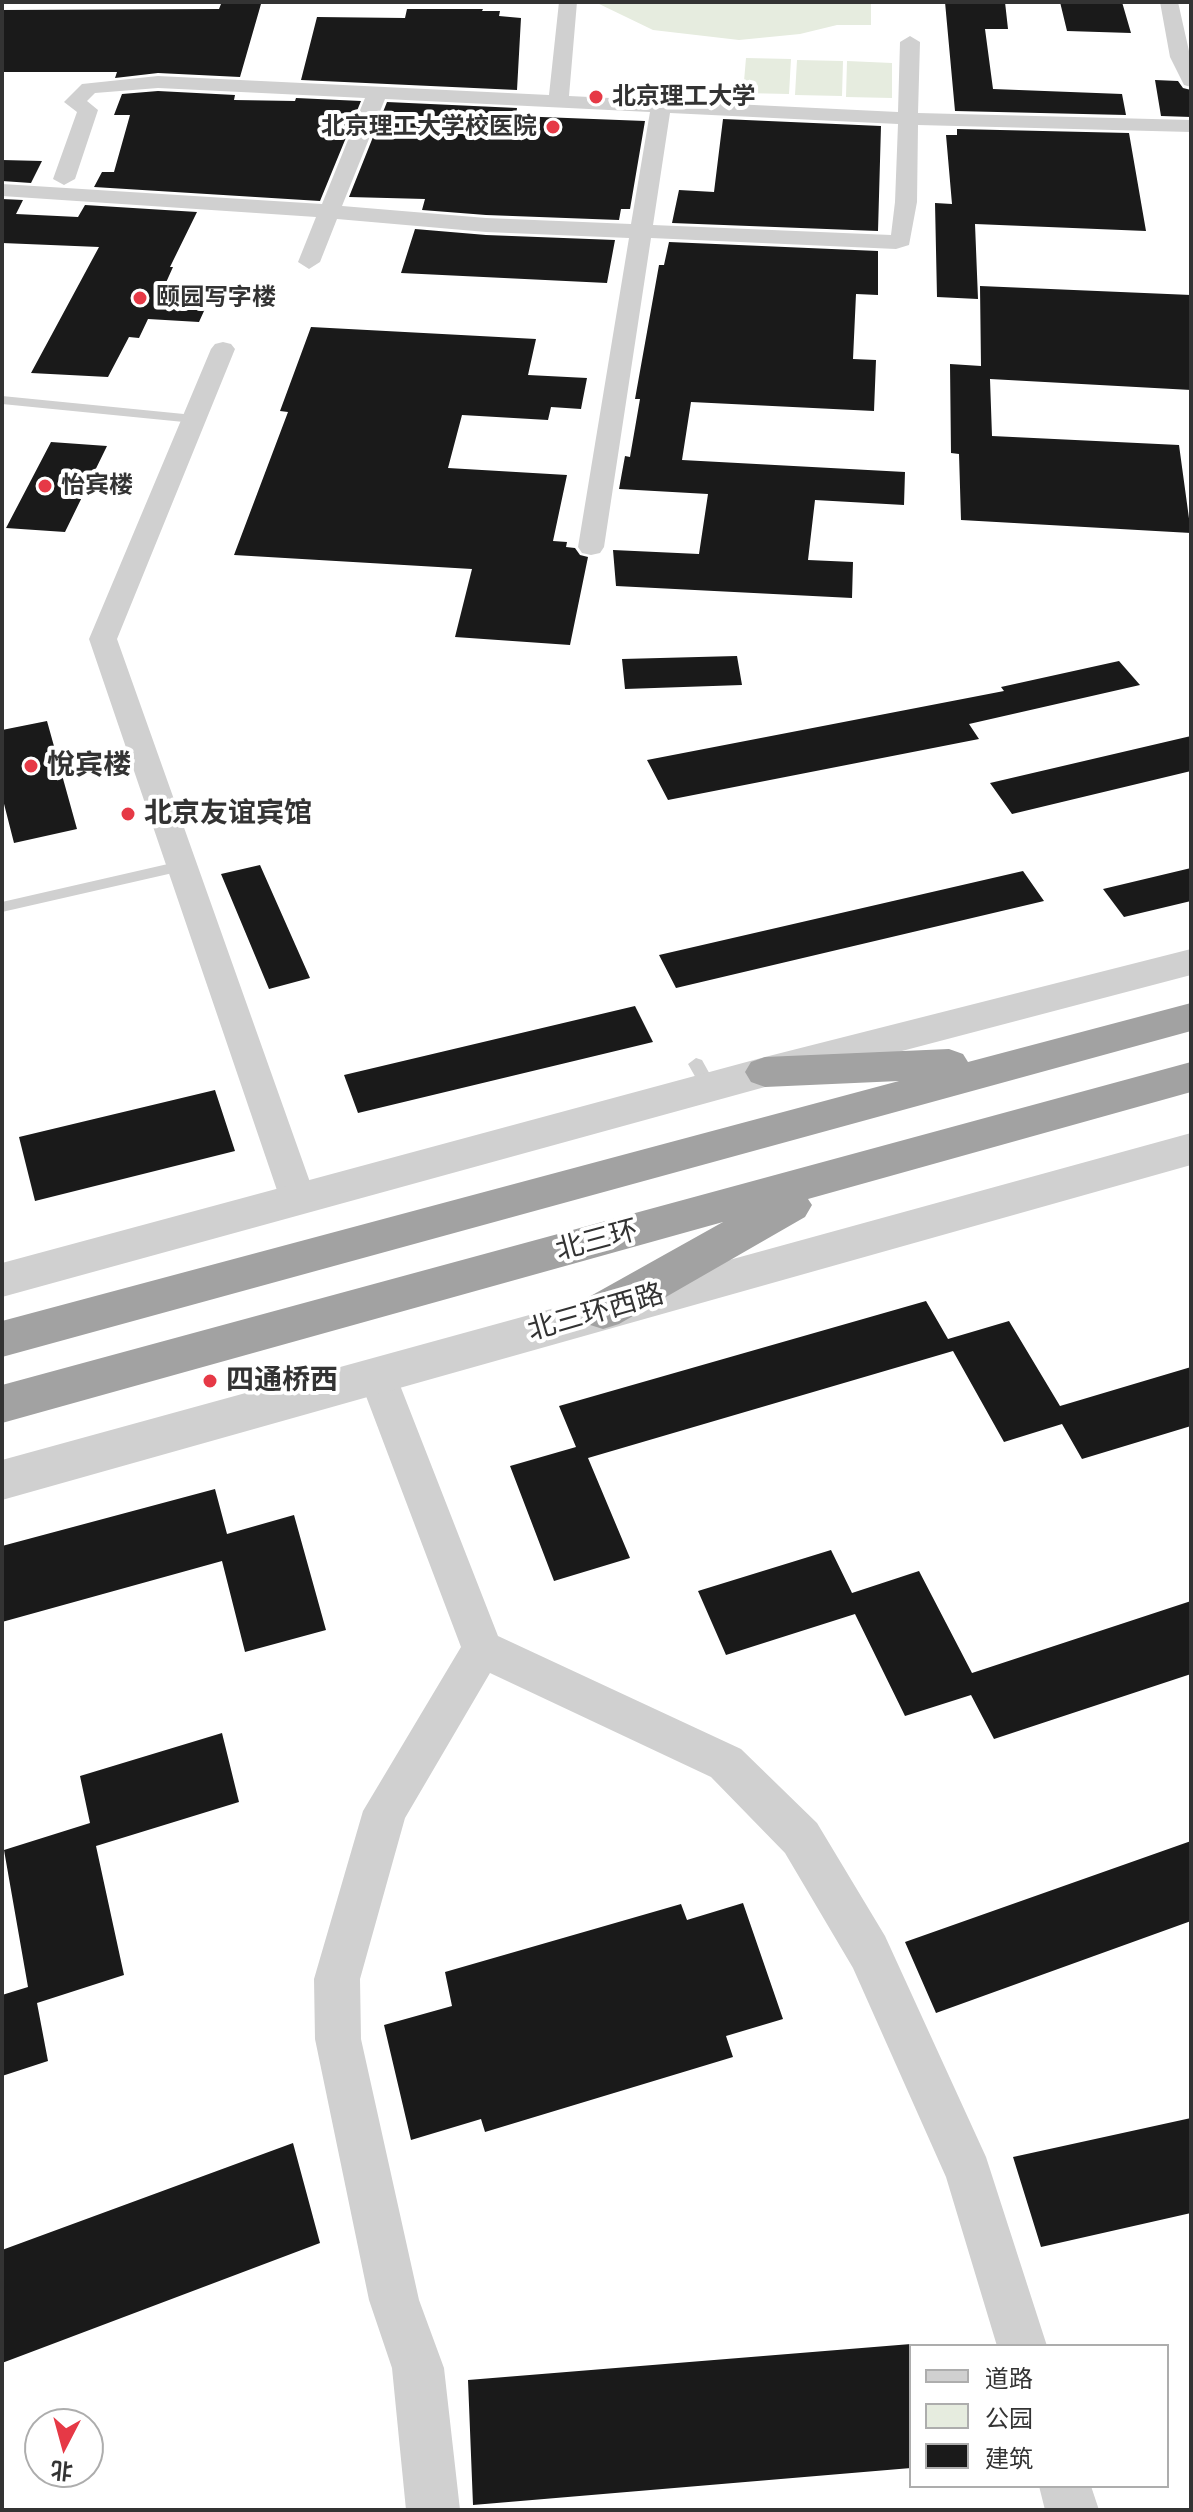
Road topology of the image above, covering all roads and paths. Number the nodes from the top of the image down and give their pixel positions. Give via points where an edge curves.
1 (568, 2) edge
2 (1169, 2) edge
3 (910, 42) dead end
4 (1186, 57) edge
5 (1191, 81) edge
6 (378, 91) junction
7 (559, 100) junction
8 (661, 105) junction
9 (907, 118) junction
10 (1191, 126) edge
11 (64, 179) dead end
12 (2, 190) edge
13 (331, 212) junction
14 (643, 231) junction
15 (309, 262) dead end
16 (223, 349) dead end
17 (2, 400) edge
18 (194, 419) junction
19 (591, 547) dead end
20 (181, 866) junction
21 (2, 907) edge
22 (1191, 962) edge
23 (1191, 1017) edge
24 (1028, 1061) junction
25 (765, 1072) junction
26 (1191, 1077) edge
27 (1191, 1149) edge
28 (848, 1172) junction
29 (298, 1199) junction
30 (2, 1280) edge
31 (603, 1311) junction
32 (2, 1339) edge
33 (377, 1375) junction
34 (2, 1404) edge
35 (2, 1480) edge
36 (482, 1649) junction
37 (1021, 2344) edge
38 (1066, 2488) edge
39 (433, 2510) edge
40 (1072, 2510) edge

1 - 7 street
2 - 4 street
3 - 9 street
4 - 5 street
6 - 7 street
6 - 11 street via 158,82 89,88 74,102 88,110
6 - 13 street
7 - 8 street
8 - 9 street
8 - 14 street
9 - 10 street
9 - 14 street via 901,240
12 - 13 street
13 - 14 street
13 - 15 street
14 - 19 street
16 - 18 street
17 - 18 lane
18 - 20 street via 103,639
20 - 21 lane
20 - 29 street
22 - 25 street
23 - 24 highway
24 - 25 highway
24 - 32 highway
25 - 29 street via 703,1076
26 - 28 highway, 北三环
27 - 31 street, 北三环西路
28 - 31 highway
28 - 34 highway, 北三环
29 - 30 street
31 - 33 street, 北三环西路
33 - 35 street, 北三环西路
33 - 36 street
36 - 37 street via 726,1763 801,1838 869,1952 969,2174
36 - 39 street via 385,1811 337,1979 338,2039 394,2300 418,2368
38 - 40 street

